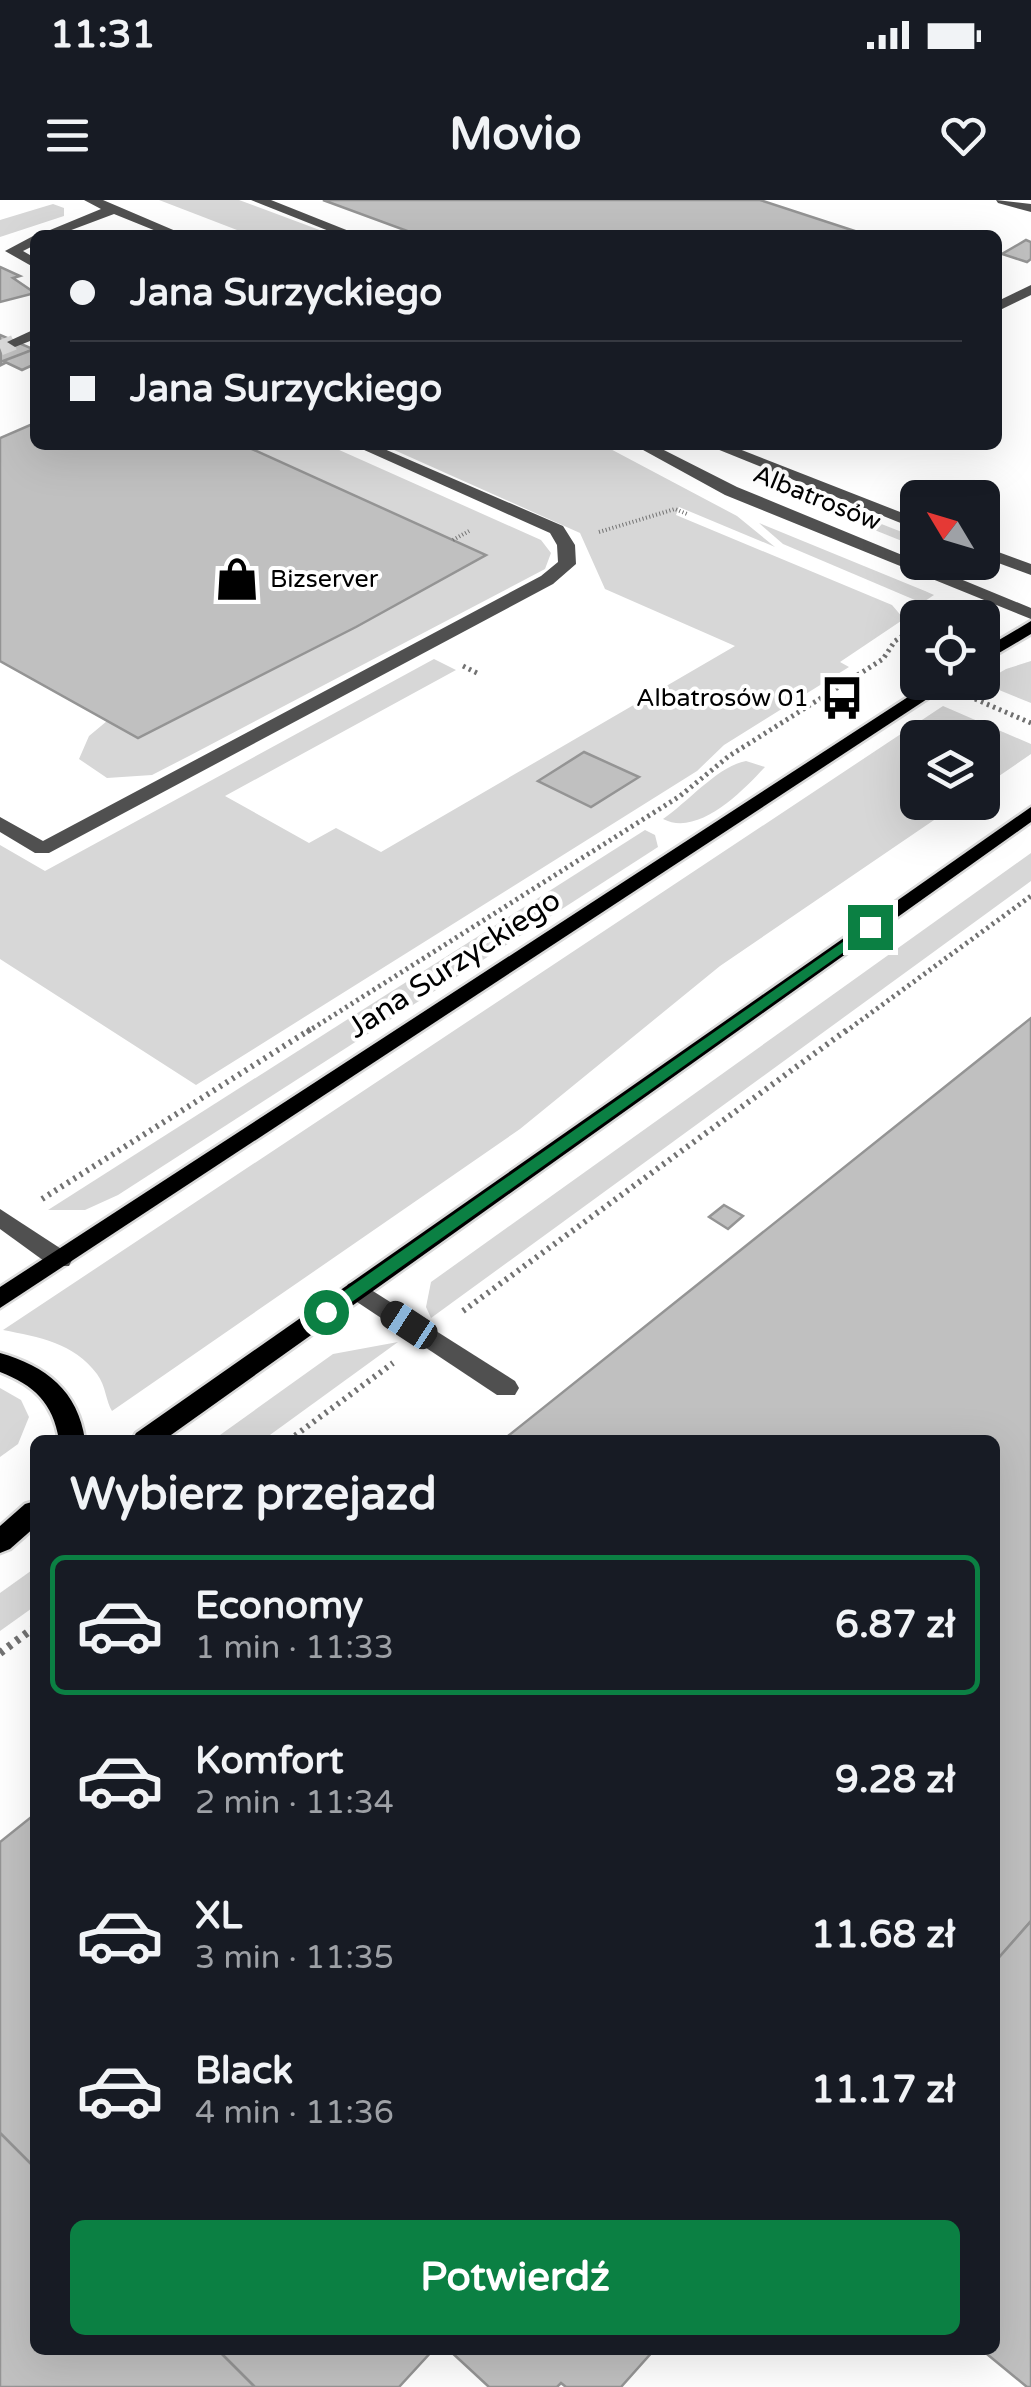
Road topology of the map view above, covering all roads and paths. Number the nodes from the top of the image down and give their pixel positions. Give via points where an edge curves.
1 (91, 200) edge
2 (258, 200) edge
3 (1003, 200) edge
4 (1031, 208) edge
5 (114, 209) junction
6 (58, 230) edge
7 (166, 230) edge
8 (339, 230) edge
9 (30, 242) edge
10 (30, 261) edge
11 (1031, 289) edge
12 (1002, 304) edge
13 (30, 336) edge
14 (15, 342) tunnel mouth
15 (373, 450) edge
16 (652, 450) edge
17 (728, 450) edge
18 (691, 516) dead end
19 (900, 518) edge
20 (566, 545) junction
21 (1000, 558) edge
22 (1031, 570) edge
23 (1031, 614) edge
24 (1031, 626) edge
25 (900, 637) edge
26 (1000, 646) edge
27 (934, 700) edge
28 (980, 700) edge
29 (1031, 723) edge
30 (1029, 818) edge
31 (0, 823) edge
32 (1031, 896) edge
33 (36, 1203) dead end
34 (0, 1216) edge
35 (60, 1260) junction
36 (356, 1290) junction
37 (0, 1299) edge
38 (460, 1314) dead end
39 (409, 1352) dead end
40 (0, 1362) edge
41 (506, 1388) dead end
42 (72, 1435) edge
43 (152, 1435) edge
44 (296, 1435) edge
45 (30, 1518) edge
46 (0, 1542) edge
47 (30, 1631) edge
48 (0, 1653) edge

1 - 5 street
2 - 8 street
3 - 4 street
5 - 6 street
5 - 7 street
9 - 10 street via 12,251
11 - 12 street
13 - 14 street
15 - 20 street via 557,530
16 - 23 street, Albatrosów via 731,491
17 - 19 street, Albatrosów
18 - 20 path via 675,509
20 - 31 street via 567,564 548,580 42,848
21 - 22 street
24 - 26 main road
25 - 33 path via 883,659 729,756 680,796
27 - 35 main road, Jana Surzyckiego
28 - 29 path
30 - 36 main road
32 - 38 path
34 - 35 street
35 - 37 main road, Jana Surzyckiego
36 - 41 street
36 - 43 main road
39 - 44 path
40 - 42 main road via 52,1389
45 - 46 main road
47 - 48 path

